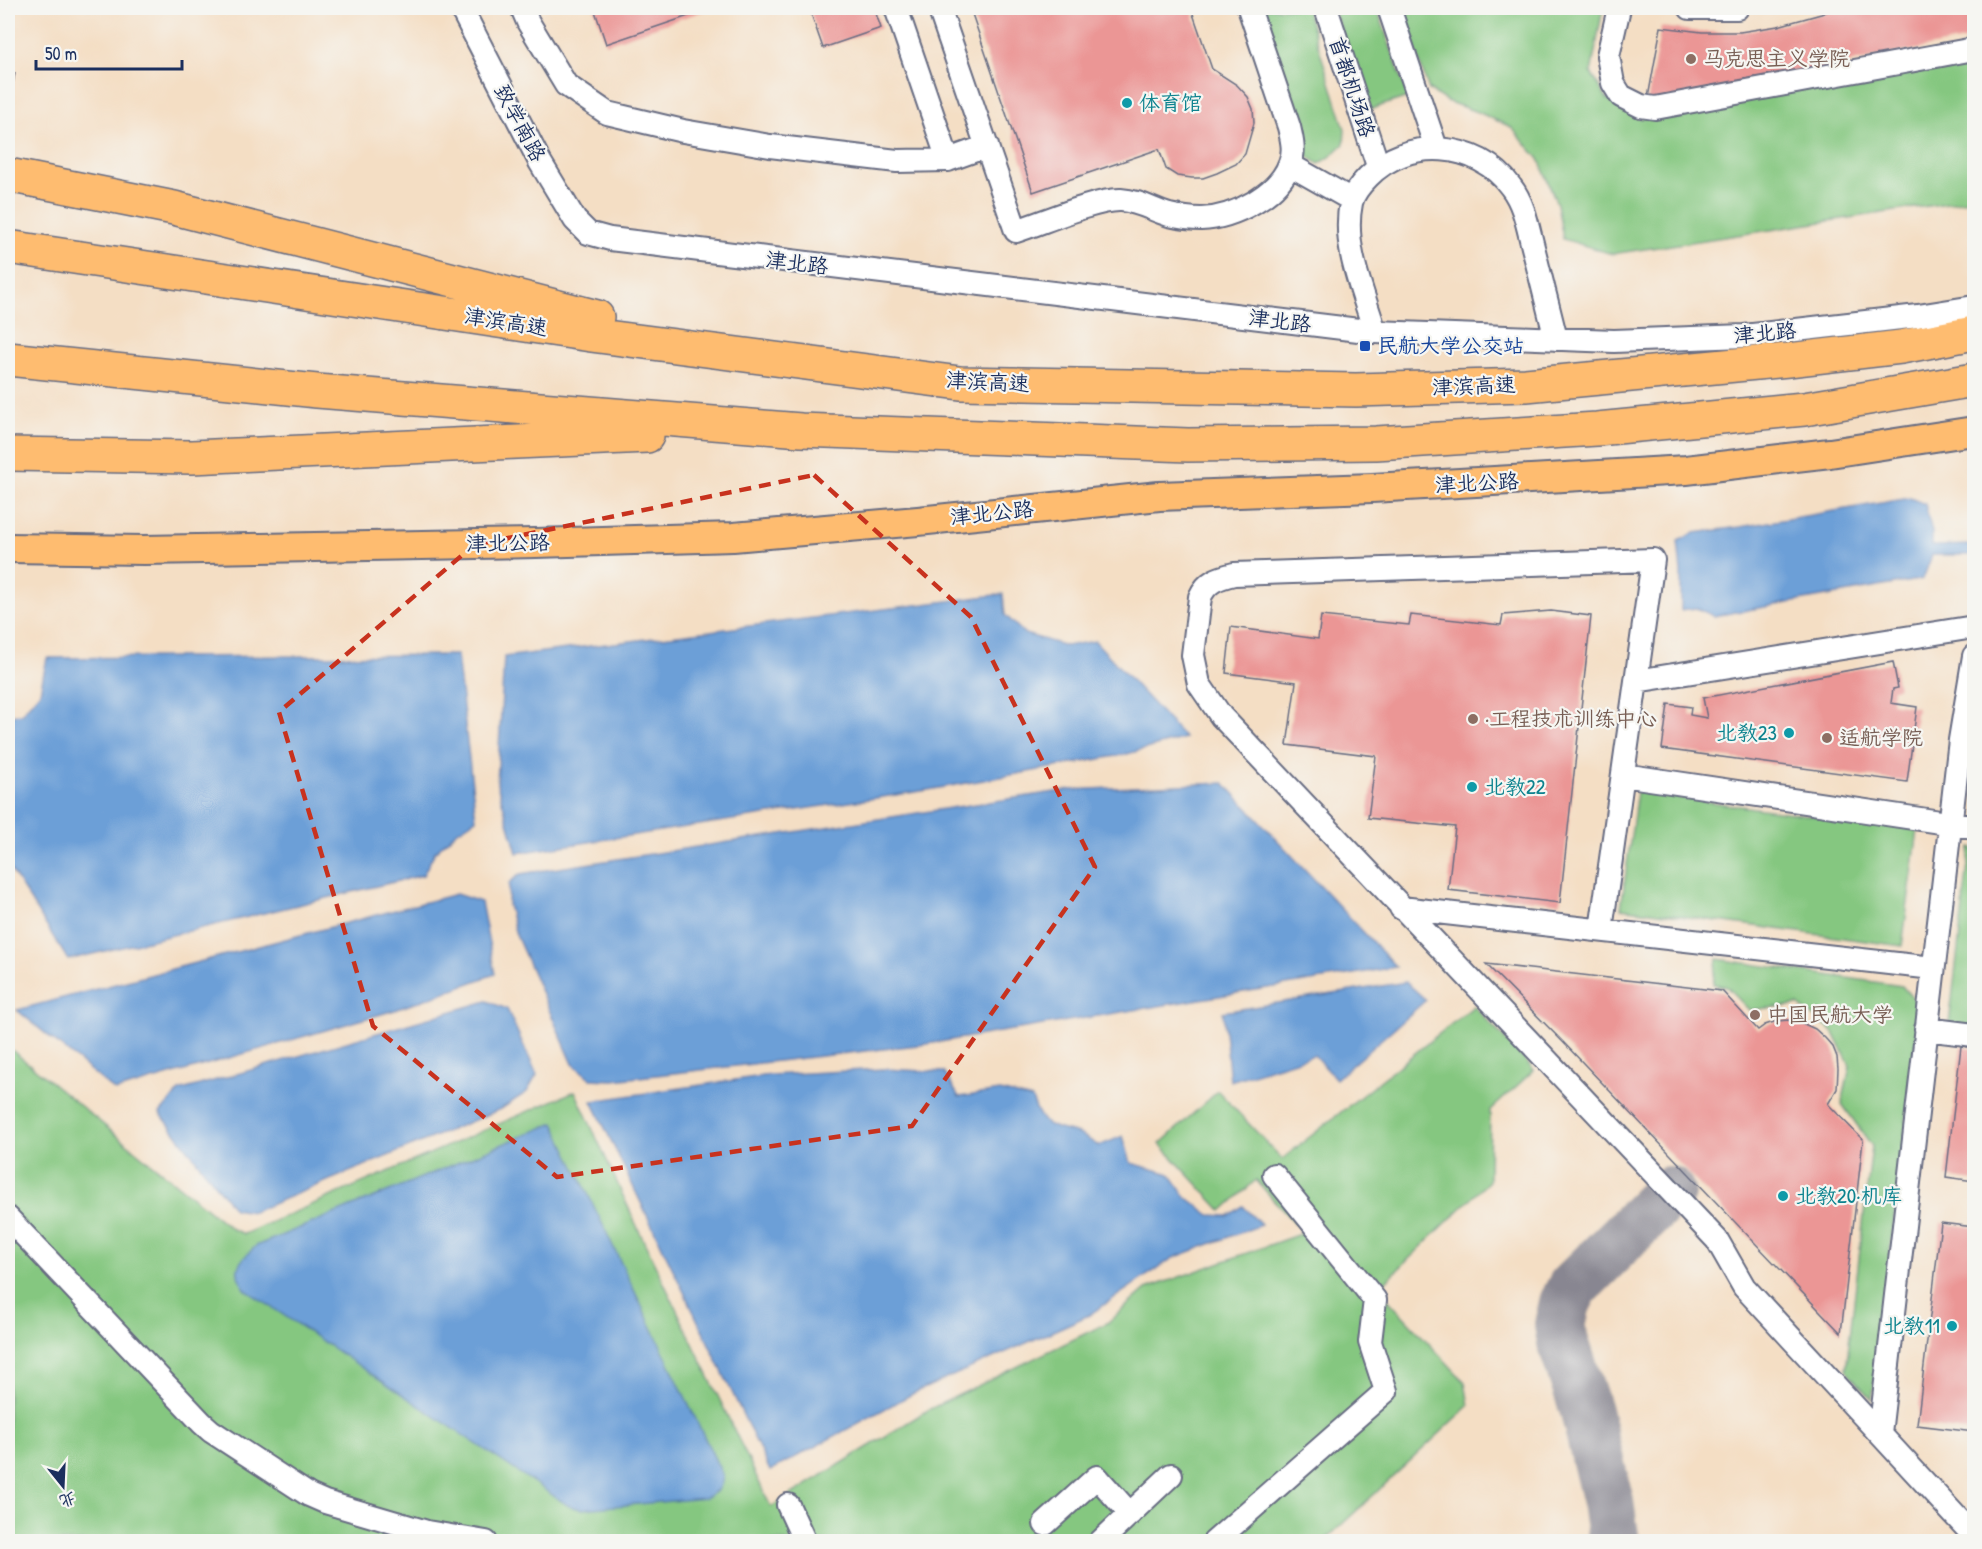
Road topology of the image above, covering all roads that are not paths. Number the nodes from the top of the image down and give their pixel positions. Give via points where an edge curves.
1 (461, 8) edge
2 (522, 8) edge
3 (896, 8) edge
4 (939, 8) edge
5 (1249, 8) edge
6 (1326, 8) edge
7 (1389, 8) edge
8 (1619, 8) edge
9 (1690, 8) edge
10 (1737, 8) edge
11 (1974, 48) edge
12 (987, 146) junction
13 (1436, 148) junction
14 (948, 160) junction
15 (1290, 165) junction
16 (1378, 166) junction
17 (8, 175) edge
18 (1352, 200) junction
19 (588, 234) joint
20 (8, 247) edge
21 (1974, 307) edge
22 (1375, 332) junction
23 (1974, 333) edge
24 (1556, 339) junction
25 (753, 356) junction
26 (8, 358) edge
27 (1974, 380) edge
28 (1974, 421) edge
29 (801, 430) junction
30 (1974, 431) edge
31 (8, 454) edge
32 (8, 536) edge
33 (8, 548) edge
34 (1974, 627) edge
35 (1974, 656) edge
36 (1636, 681) junction
37 (1623, 775) junction
38 (1950, 823) junction
39 (1974, 827) edge
40 (1401, 908) junction
41 (1601, 930) junction
42 (1932, 968) junction
43 (1926, 1029) junction
44 (1974, 1035) edge
45 (1274, 1175) dead end
46 (8, 1218) edge
47 (1880, 1434) junction
48 (1171, 1475) dead end
49 (788, 1505) dead end
50 (1130, 1514) junction
51 (1046, 1524) dead end
52 (1974, 1536) edge
53 (486, 1542) edge
54 (805, 1542) edge
55 (1100, 1542) edge
56 (1214, 1542) edge

1 - 19 street, 致学南路 via 540,162 575,220
2 - 14 street via 566,85 607,113 770,146 897,161
3 - 14 street
4 - 12 street
5 - 15 street via 1289,127 1293,147
6 - 16 street, 首都机场路
7 - 13 street
8 - 11 street via 1608,56 1613,83 1621,96 1655,108
9 - 10 street
12 - 14 street
12 - 15 street via 1016,231 1120,200 1144,204 1169,215 1201,219 1227,215 1254,204
13 - 16 street via 1402,153
13 - 24 street via 1458,150 1480,159 1500,174 1520,200
15 - 18 street
16 - 18 street
17 - 25 highway via 174,208
18 - 22 street via 1350,242
19 - 22 street, 津北路 via 667,247
20 - 25 highway, 津滨高速
21 - 24 street, 津北路 via 1744,336
22 - 24 street, 津北路
23 - 25 highway, 津滨高速 via 1901,347 1526,385 1356,390 960,383
26 - 29 highway via 317,391
27 - 29 highway via 1804,409 1597,429 1376,442 1188,445
28 - 32 main road, 津北公路 via 1677,459 1377,477 1172,483 728,524 532,532 137,539
29 - 31 highway via 192,457
30 - 33 main road, 津北公路 via 1686,470 1159,496 733,537 144,550
34 - 36 street
35 - 38 street
36 - 37 street
36 - 40 street via 1653,560 1234,574 1214,580 1204,589 1193,655 1199,684 1229,724
37 - 38 street
37 - 41 street
38 - 39 street
38 - 42 street
40 - 41 street
40 - 47 street via 1717,1240 1743,1287
41 - 42 street
42 - 43 street
43 - 44 street
43 - 47 street
45 - 56 street via 1375,1300 1370,1342 1386,1391
46 - 53 street via 211,1431 325,1502 427,1532
47 - 52 street
48 - 50 street
49 - 54 street
50 - 51 street via 1097,1477
50 - 55 street

